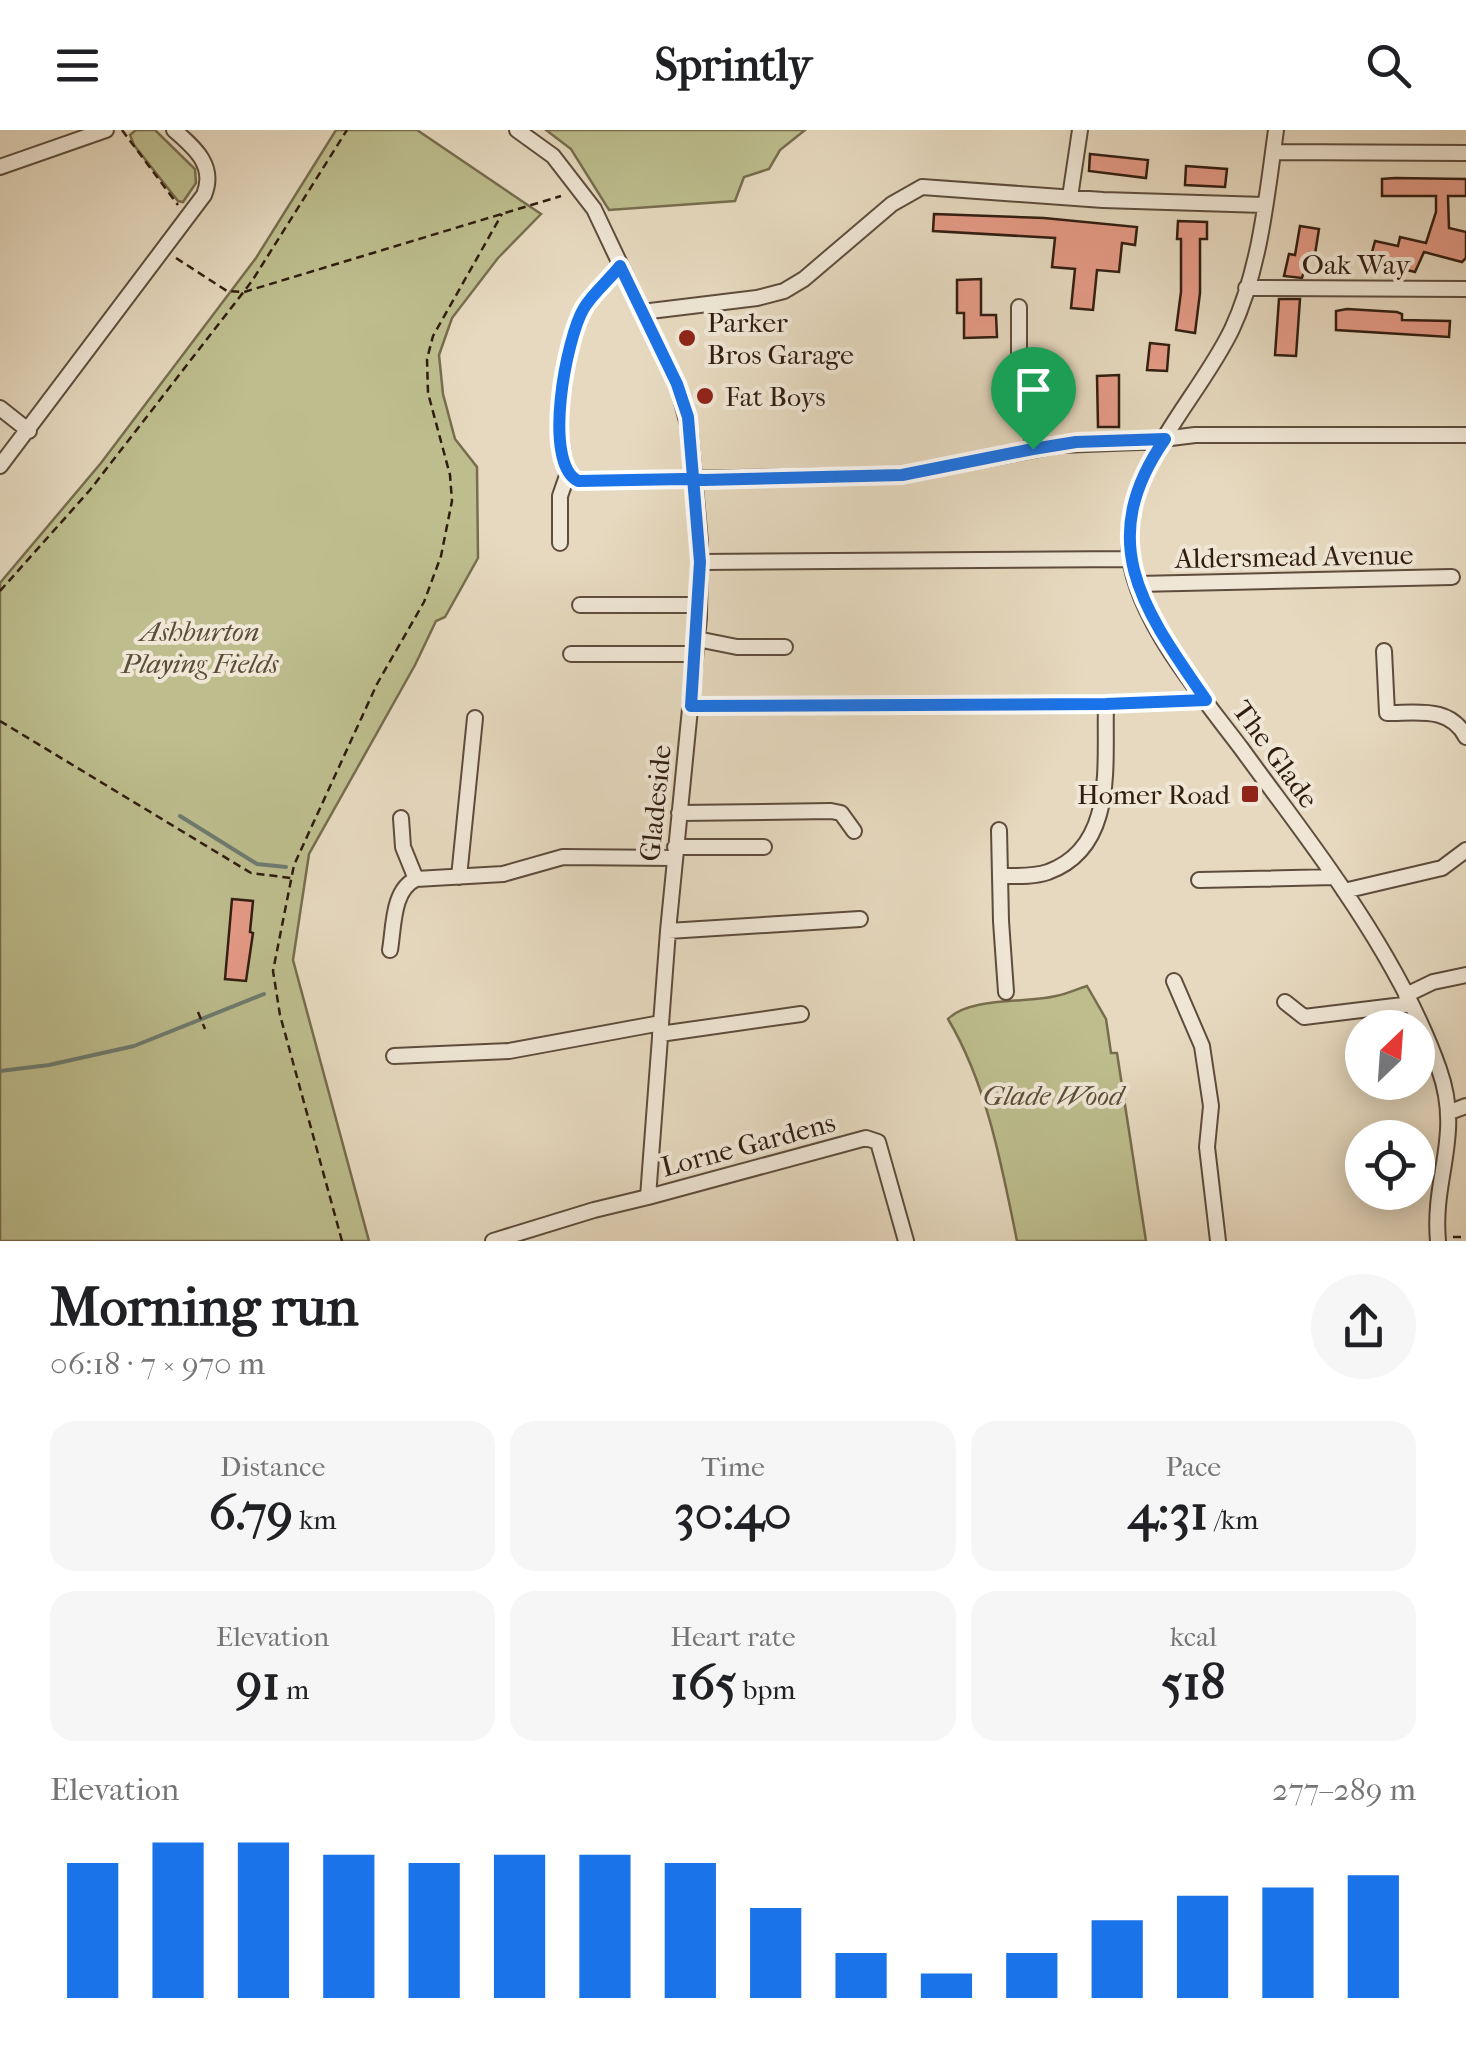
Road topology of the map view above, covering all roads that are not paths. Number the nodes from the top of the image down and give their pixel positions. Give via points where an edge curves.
1 (106, 130) edge
2 (174, 130) edge
3 (517, 130) edge
4 (1080, 130) edge
5 (1276, 130) edge
6 (1273, 152) junction
7 (1466, 153) edge
8 (0, 168) edge
9 (1070, 197) junction
10 (1264, 205) junction
11 (620, 266) junction
12 (1246, 288) junction
13 (1466, 288) edge
14 (1018, 308) dead end
15 (642, 312) junction
16 (0, 408) edge
17 (29, 431) junction
18 (1466, 435) edge
19 (1165, 439) junction
20 (1033, 449) junction
21 (0, 466) edge
22 (568, 473) junction
23 (695, 479) junction
24 (560, 543) dead end
25 (1130, 559) junction
26 (700, 562) junction
27 (1452, 577) dead end
28 (1137, 584) junction
29 (580, 605) dead end
30 (699, 605) junction
31 (696, 646) junction
32 (785, 647) dead end
33 (1384, 652) dead end
34 (571, 654) dead end
35 (1206, 700) junction
36 (1106, 704) junction
37 (691, 706) junction
38 (475, 718) dead end
39 (1466, 737) edge
40 (679, 814) junction
41 (401, 818) dead end
42 (999, 830) dead end
43 (854, 831) dead end
44 (764, 847) dead end
45 (1466, 850) edge
46 (675, 853) junction
47 (459, 876) junction
48 (1000, 876) junction
49 (1335, 878) junction
50 (416, 879) junction
51 (1198, 880) dead end
52 (1344, 891) junction
53 (860, 919) dead end
54 (668, 931) junction
55 (390, 950) dead end
56 (1466, 975) edge
57 (1174, 980) dead end
58 (1006, 992) dead end
59 (1408, 999) junction
60 (1285, 1002) dead end
61 (801, 1014) dead end
62 (660, 1029) junction
63 (394, 1056) dead end
64 (1466, 1106) edge
65 (1450, 1112) junction
66 (648, 1198) junction
67 (493, 1241) edge
68 (906, 1241) edge
69 (1218, 1241) edge
70 (1438, 1241) edge

1 - 8 street
2 - 17 street via 208,168 204,195
3 - 11 street, Gladeside via 543,146 578,186
4 - 9 street
5 - 6 street, The Glade
6 - 7 street
6 - 10 street, The Glade
9 - 10 street
9 - 15 street via 922,187 784,291
10 - 12 street, The Glade
11 - 15 street, Gladeside
11 - 22 street via 583,309 562,371 560,440
12 - 13 street, Oak Way
12 - 19 street, The Glade via 1226,341
14 - 20 street
15 - 23 street, Gladeside via 682,396
16 - 17 street
17 - 21 street
18 - 19 street
19 - 20 street
19 - 25 street, The Glade via 1138,494
20 - 23 street via 902,475
22 - 23 street via 578,481
22 - 24 street via 560,496
23 - 26 street, Gladeside
25 - 26 street
25 - 28 street, The Glade
26 - 30 street, Gladeside
27 - 28 street, Aldersmead Avenue
28 - 35 street, The Glade
29 - 30 street
30 - 31 street, Gladeside
31 - 32 street
31 - 34 street
31 - 37 street, Gladeside
33 - 39 street via 1387,713 1444,714
35 - 36 street
35 - 49 street, The Glade
36 - 37 street
36 - 48 street via 1103,801 1091,838 1048,872
37 - 40 street, Gladeside
38 - 47 street
40 - 43 street via 831,811 841,813
40 - 46 street, Gladeside
41 - 50 street
42 - 48 street
44 - 46 street
45 - 52 street via 1442,868
46 - 47 street via 563,858 503,874
46 - 54 street, Gladeside
47 - 50 street
48 - 58 street
49 - 51 street
49 - 52 street, The Glade
50 - 55 street via 400,894
52 - 59 street, The Glade
53 - 54 street
54 - 62 street, Gladeside
56 - 59 street via 1433,982
57 - 69 street via 1202,1046
59 - 60 street via 1304,1017
59 - 65 street, The Glade via 1439,1068
61 - 62 street
62 - 63 street via 509,1050
62 - 66 street, Gladeside
64 - 65 street
65 - 70 street, The Glade
66 - 67 street
66 - 68 street, Lorne Gardens via 866,1138 878,1142

